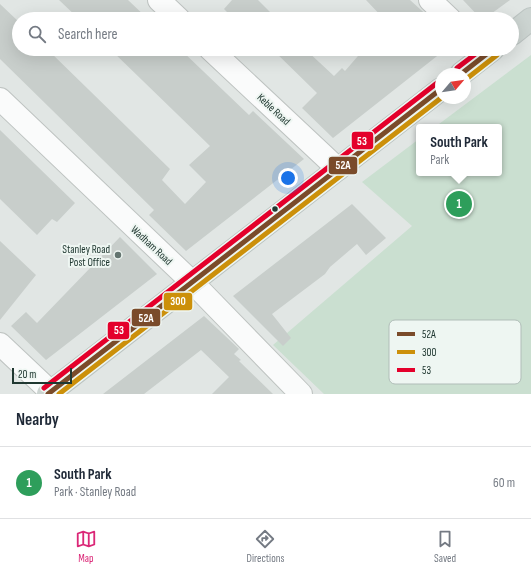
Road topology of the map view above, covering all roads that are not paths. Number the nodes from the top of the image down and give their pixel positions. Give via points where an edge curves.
1 (159, 0) edge
2 (430, 0) edge
3 (172, 12) edge
4 (443, 12) edge
5 (531, 19) edge
6 (519, 28) edge
7 (217, 56) edge
8 (481, 56) edge
9 (468, 68) edge
10 (435, 94) edge
11 (0, 99) edge
12 (338, 169) junction
13 (193, 283) junction
14 (0, 344) edge
15 (51, 393) edge
16 (298, 393) edge

1 - 3 street
2 - 4 street
5 - 6 main road
7 - 12 street, Keble Road
8 - 9 main road
10 - 12 main road
11 - 13 street, Wadham Road
12 - 13 main road
13 - 15 main road
13 - 16 street, Wadham Road
14 - 15 street

